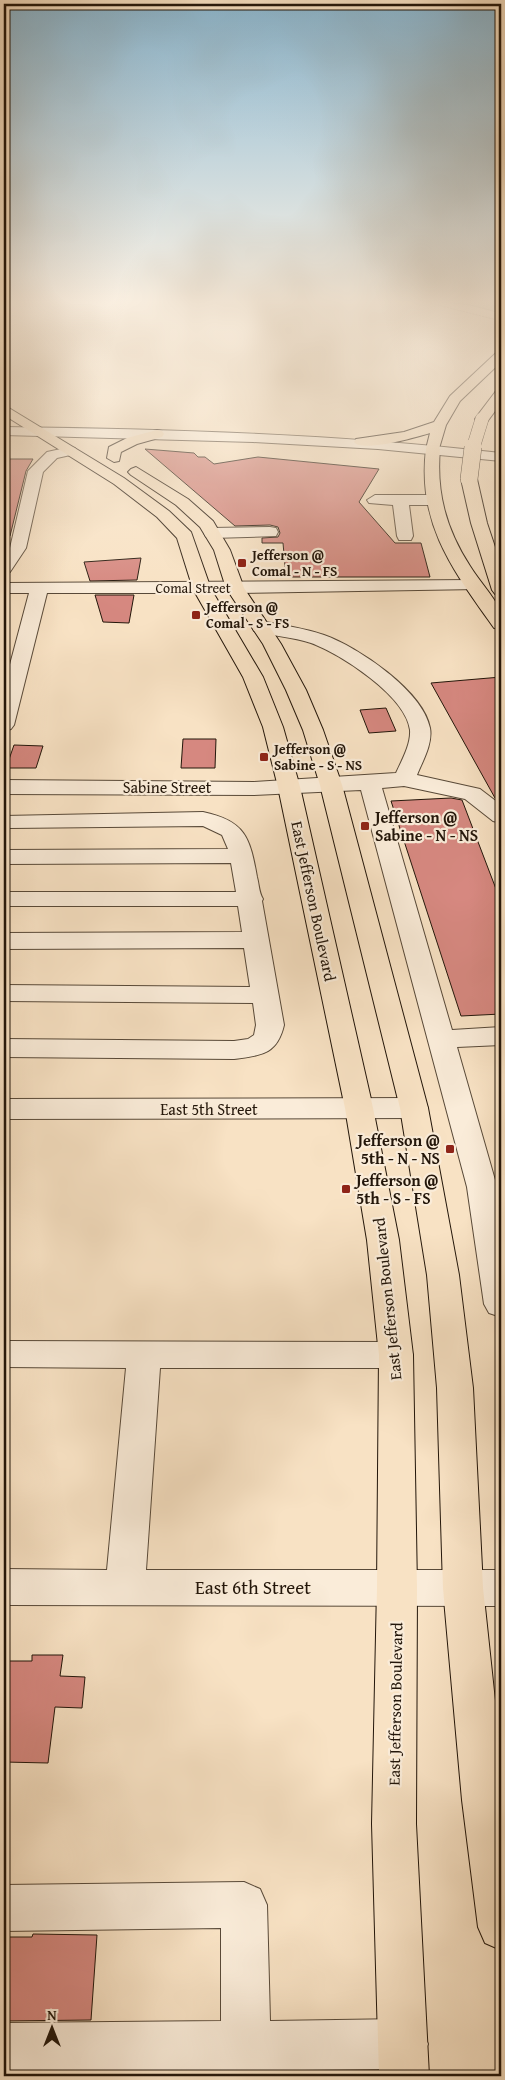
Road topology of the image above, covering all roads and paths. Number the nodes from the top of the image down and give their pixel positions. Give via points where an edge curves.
1 (457, 397) edge
2 (499, 397) edge
3 (4, 409) edge
4 (53, 418) dead end
5 (439, 425) junction
6 (4, 431) edge
7 (39, 432) junction
8 (74, 432) junction
9 (157, 434) junction
10 (310, 442) junction
11 (362, 442) junction
12 (70, 451) junction
13 (432, 455) junction
14 (501, 457) edge
15 (114, 458) junction
16 (501, 470) edge
17 (375, 500) dead end
18 (400, 500) junction
19 (433, 500) junction
20 (270, 532) dead end
21 (212, 533) junction
22 (405, 536) dead end
23 (4, 568) edge
24 (472, 585) junction
25 (4, 588) edge
26 (40, 588) junction
27 (202, 588) junction
28 (235, 588) junction
29 (501, 590) edge
30 (501, 624) edge
31 (261, 627) junction
32 (4, 725) edge
33 (404, 779) junction
34 (370, 783) junction
35 (331, 785) junction
36 (11, 787) edge
37 (289, 787) junction
38 (501, 816) edge
39 (10, 821) junction
40 (4, 850) edge
41 (242, 856) junction
42 (4, 857) edge
43 (4, 899) edge
44 (251, 899) junction
45 (257, 940) junction
46 (4, 941) edge
47 (4, 993) edge
48 (266, 995) junction
49 (501, 1036) edge
50 (440, 1039) junction
51 (4, 1048) edge
52 (359, 1108) junction
53 (414, 1108) junction
54 (4, 1109) edge
55 (501, 1304) edge
56 (4, 1354) edge
57 (144, 1354) junction
58 (396, 1355) junction
59 (125, 1586) junction
60 (4, 1587) edge
61 (397, 1588) junction
62 (482, 1588) edge
63 (492, 1800) edge
64 (4, 1908) edge
65 (501, 1927) edge
66 (246, 2046) junction
67 (4, 2048) edge
68 (404, 2060) edge

1 - 5 main road
2 - 29 main road, bridge via 482,419 470,459 469,479 479,523
3 - 7 main road, East Jefferson Boulevard
4 - 8 main road
5 - 11 main road via 406,436
5 - 13 main road
6 - 7 street
7 - 8 street
7 - 12 main road, East Jefferson Boulevard
8 - 9 street
8 - 15 main road
9 - 10 street
9 - 15 main road via 119,446 114,450
10 - 11 street
10 - 13 street via 350,452
11 - 13 street
12 - 23 street via 52,455 36,471 18,548
12 - 27 main road, East Jefferson Boulevard via 119,481 163,514 185,536
13 - 14 street
13 - 16 street
13 - 19 main road
15 - 21 main road via 182,502 207,524
17 - 18 street
18 - 19 street
18 - 22 street
19 - 24 main road via 448,545
20 - 21 street
21 - 28 main road via 222,550
24 - 28 street, Comal Street
24 - 30 main road
25 - 26 street, Comal Street
26 - 27 street, Comal Street
26 - 32 street
27 - 28 street, Comal Street
27 - 37 main road, East Jefferson Boulevard via 253,677 273,727
28 - 31 main road
31 - 33 street via 298,633 325,642 361,663 408,703 420,728 418,745
31 - 35 main road via 296,690
33 - 34 street, Sabine Street
33 - 38 street, Sabine Street via 472,794
34 - 35 street, Sabine Street
34 - 50 street
35 - 37 street, Sabine Street
35 - 53 main road
36 - 37 street, Sabine Street
36 - 39 street
37 - 52 main road, East Jefferson Boulevard
39 - 40 street
39 - 41 street via 204,819 221,822 231,831
41 - 42 street
41 - 44 street
43 - 44 street
44 - 45 street
45 - 46 street
45 - 48 street
47 - 48 street
48 - 51 street via 270,1025 267,1039 256,1047 234,1050
49 - 50 street
50 - 55 street via 482,1187
52 - 53 street, East 5th Street
52 - 54 street, East 5th Street
52 - 58 main road, East Jefferson Boulevard via 383,1240
53 - 62 main road via 444,1275 455,1388
56 - 57 street
57 - 58 street
57 - 59 street
58 - 61 main road, East Jefferson Boulevard
59 - 60 street, East 6th Street
59 - 61 street, East 6th Street
61 - 62 street, East 6th Street
61 - 68 main road, East Jefferson Boulevard via 394,1824
62 - 63 main road
63 - 65 main road
64 - 66 street via 244,1906
66 - 67 street
66 - 68 street

